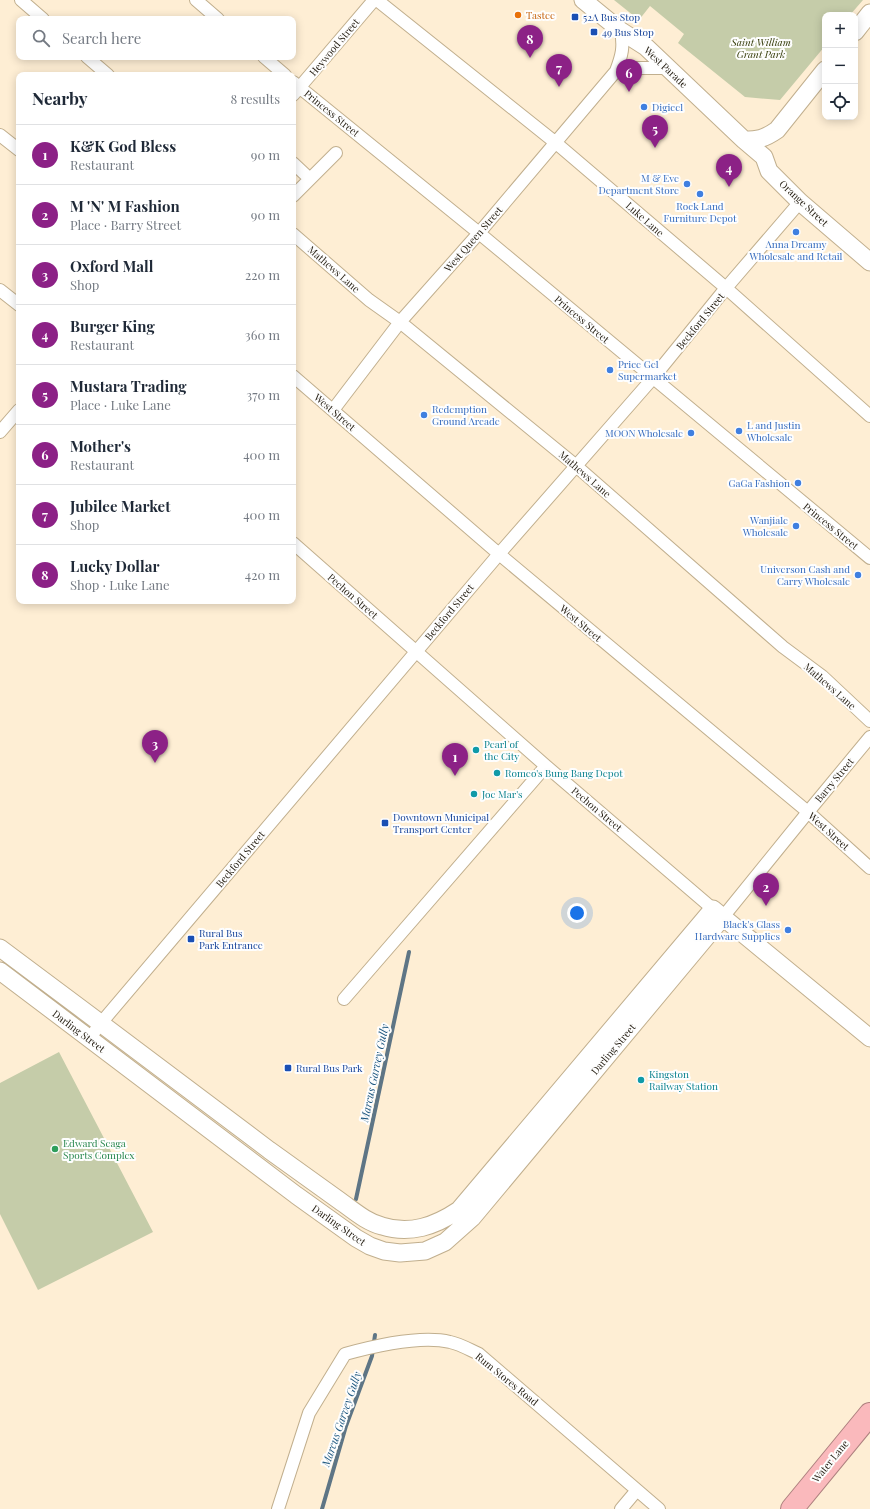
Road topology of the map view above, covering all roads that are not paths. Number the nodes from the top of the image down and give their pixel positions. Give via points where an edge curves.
1 (21, 0) edge
2 (196, 0) edge
3 (376, 0) edge
4 (583, 0) edge
5 (870, 13) edge
6 (40, 16) edge
7 (215, 16) edge
8 (858, 28) edge
9 (621, 31) junction
10 (90, 60) edge
11 (268, 60) edge
12 (668, 68) junction
13 (616, 71) junction
14 (104, 72) edge
15 (282, 72) edge
16 (822, 74) edge
17 (296, 87) edge
18 (296, 89) edge
19 (0, 134) edge
20 (744, 140) junction
21 (556, 143) junction
22 (16, 147) edge
23 (336, 153) dead end
24 (296, 166) edge
25 (310, 180) junction
26 (296, 193) edge
27 (800, 202) junction
28 (479, 233) junction
29 (296, 237) edge
30 (870, 262) edge
31 (726, 288) junction
32 (0, 290) edge
33 (16, 303) edge
34 (400, 322) junction
35 (653, 378) junction
36 (296, 379) edge
37 (333, 410) junction
38 (16, 413) edge
39 (870, 416) edge
40 (0, 432) edge
41 (575, 465) junction
42 (296, 546) edge
43 (498, 554) junction
44 (870, 558) edge
45 (415, 651) junction
46 (870, 721) edge
47 (870, 737) edge
48 (546, 766) junction
49 (808, 812) junction
50 (870, 868) edge
51 (718, 913) junction
52 (0, 948) edge
53 (0, 971) edge
54 (658, 985) junction
55 (344, 999) dead end
56 (101, 1023) junction
57 (870, 1038) edge
58 (89, 1039) junction
59 (308, 1179) junction
60 (296, 1195) junction
61 (870, 1414) edge
62 (637, 1490) junction
63 (278, 1509) edge
64 (620, 1509) edge
65 (659, 1509) edge
66 (792, 1509) edge

1 - 6 street
2 - 7 street
3 - 17 street, Heywood Street
3 - 21 street, Luke Lane
4 - 9 street, West Parade
5 - 8 street
9 - 12 street, West Parade via 646,47
9 - 13 street, West Queen Street via 623,44
10 - 14 street
11 - 15 street
12 - 13 street
12 - 20 street, West Parade
13 - 21 street, West Queen Street
16 - 20 street via 777,130 757,140
18 - 28 street, Princess Street
19 - 22 street
20 - 27 street, Orange Street via 764,157 770,171
21 - 28 street, West Queen Street
21 - 31 street, Luke Lane
23 - 25 street
24 - 25 street
25 - 26 street
27 - 30 street, Orange Street
27 - 31 street, Beckford Street
28 - 34 street, West Queen Street
28 - 35 street, Princess Street
29 - 34 street, Mathews Lane via 369,300
31 - 35 street, Beckford Street
31 - 39 street, Luke Lane
32 - 33 street
34 - 37 street, West Queen Street
34 - 41 street, Mathews Lane
35 - 41 street, Beckford Street
35 - 44 street, Princess Street
36 - 37 street, West Street
37 - 43 street, West Street
38 - 40 street
41 - 43 street, Beckford Street
41 - 46 street, Mathews Lane via 783,647 822,676
42 - 45 street, Pechon Street
43 - 45 street, Beckford Street
43 - 49 street, West Street
45 - 48 street, Pechon Street
45 - 56 street, Beckford Street
47 - 49 street, Barry Street
48 - 51 street, Pechon Street
48 - 55 street
49 - 50 street, West Street
49 - 51 street, Barry Street
51 - 54 street, Darling Street
51 - 57 street, Pechon Street
52 - 56 street, Darling Street
53 - 58 street, Darling Street
54 - 59 street, Darling Street via 458,1210 444,1220 414,1230 394,1230 380,1226 364,1218
54 - 60 street, Darling Street via 472,1218 445,1242 414,1253 384,1252 356,1238
56 - 58 street, Beckford Street
56 - 59 street, Darling Street
58 - 60 street, Darling Street
59 - 60 street
61 - 66 highway, Water Lane
62 - 63 street, Rum Stores Road via 479,1354 450,1342 431,1339 345,1354 309,1412
62 - 64 street
62 - 65 street, Rum Stores Road

